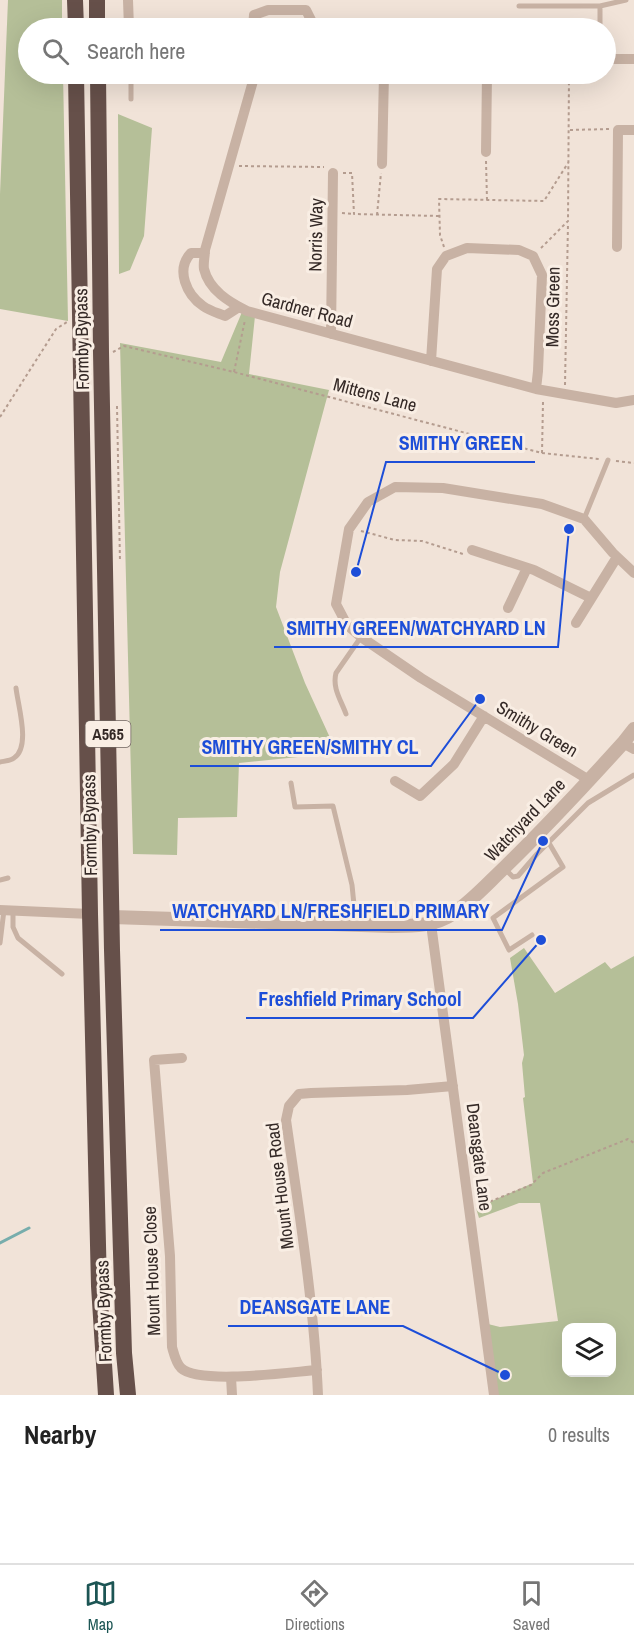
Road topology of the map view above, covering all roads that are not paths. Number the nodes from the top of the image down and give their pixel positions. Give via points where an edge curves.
1 (75, 0) edge
2 (97, 0) edge
3 (128, 0) edge
4 (626, 0) edge
5 (519, 6) dead end
6 (600, 6) junction
7 (76, 18) edge
8 (97, 18) edge
9 (129, 18) edge
10 (254, 18) edge
11 (310, 18) edge
12 (600, 18) edge
13 (616, 59) edge
14 (634, 59) edge
15 (76, 84) edge
16 (98, 84) edge
17 (130, 84) edge
18 (252, 84) edge
19 (384, 84) edge
20 (487, 84) edge
21 (131, 99) dead end
22 (634, 130) edge
23 (486, 152) road end
24 (382, 164) road end
25 (333, 173) dead end
26 (617, 247) dead end
27 (205, 253) junction
28 (243, 309) junction
29 (331, 334) junction
30 (431, 361) junction
31 (540, 389) junction
32 (634, 400) edge
33 (616, 403) junction
34 (634, 409) edge
35 (608, 460) road end
36 (584, 519) junction
37 (472, 550) road end
38 (616, 557) junction
39 (527, 568) junction
40 (634, 573) edge
41 (591, 598) junction
42 (508, 608) dead end
43 (576, 622) dead end
44 (361, 637) junction
45 (16, 688) dead end
46 (346, 714) dead end
47 (484, 716) junction
48 (634, 729) edge
49 (629, 746) edge
50 (0, 762) edge
51 (634, 775) edge
52 (589, 780) junction
53 (395, 781) dead end
54 (291, 783) dead end
55 (549, 843) junction
56 (504, 868) junction
57 (8, 878) dead end
58 (0, 880) edge
59 (5, 910) edge
60 (90, 914) junction
61 (112, 917) junction
62 (431, 924) junction
63 (357, 925) junction
64 (532, 935) dead end
65 (0, 943) edge
66 (62, 974) dead end
67 (182, 1058) dead end
68 (453, 1086) junction
69 (316, 1370) junction
70 (231, 1377) junction
71 (106, 1395) edge
72 (128, 1395) edge
73 (232, 1395) edge
74 (318, 1395) edge
75 (494, 1395) edge

1 - 7 highway
2 - 8 highway
3 - 9 street
4 - 6 lane
5 - 6 lane
6 - 12 lane
10 - 11 street via 268,10 306,10
13 - 14 street
15 - 60 highway, Formby Bypass / A565
16 - 61 highway, Formby Bypass / A565
17 - 21 lane
18 - 27 street, Gardner Road
19 - 24 street
20 - 23 street
22 - 26 street via 618,130
25 - 29 street, Norris Way
27 - 28 street, Gardner Road via 204,268 210,285
27 - 28 street via 191,253 187,257 183,275 187,286 203,306 218,314 225,316
28 - 29 street, Gardner Road
29 - 30 street, Gardner Road
30 - 31 street, Gardner Road
30 - 31 street via 436,269 446,256 467,248 519,250 533,256 542,275
31 - 33 street, Gardner Road
32 - 33 street, Gardner Road
33 - 34 street, Gardner Road
35 - 36 lane
36 - 38 street
36 - 44 street, Smithy Green via 542,504 443,488 395,487 368,502 349,529 336,604 347,625
37 - 39 street
38 - 40 street
38 - 41 street
39 - 41 street
39 - 42 street
41 - 43 street
44 - 46 lane via 334,679
44 - 47 street, Smithy Green
45 - 50 lane via 21,748 16,757
47 - 52 street, Smithy Green
47 - 53 street via 454,764 420,796
48 - 49 street, Watchyard Lane
49 - 52 street, Watchyard Lane
51 - 55 lane via 588,803
52 - 56 street, Watchyard Lane
54 - 63 lane via 295,807 333,806 352,885
55 - 56 lane via 518,876 513,877
55 - 64 lane via 563,867 493,918 509,950
56 - 62 street, Watchyard Lane via 453,914
57 - 58 lane
59 - 60 street
59 - 65 lane
59 - 66 lane via 18,938
60 - 71 highway, Formby Bypass / A565 via 99,1286
61 - 63 street
61 - 72 highway, Formby Bypass / A565
62 - 63 street
62 - 68 street, Deansgate Lane
67 - 70 street, Mount House Close via 154,1060 170,1256 172,1347 182,1369 192,1374
68 - 69 street, Mount House Road via 299,1094 289,1106 286,1120
68 - 75 street, Deansgate Lane
69 - 70 street, Mount House Close
69 - 74 street, Mount House Road
70 - 73 street

